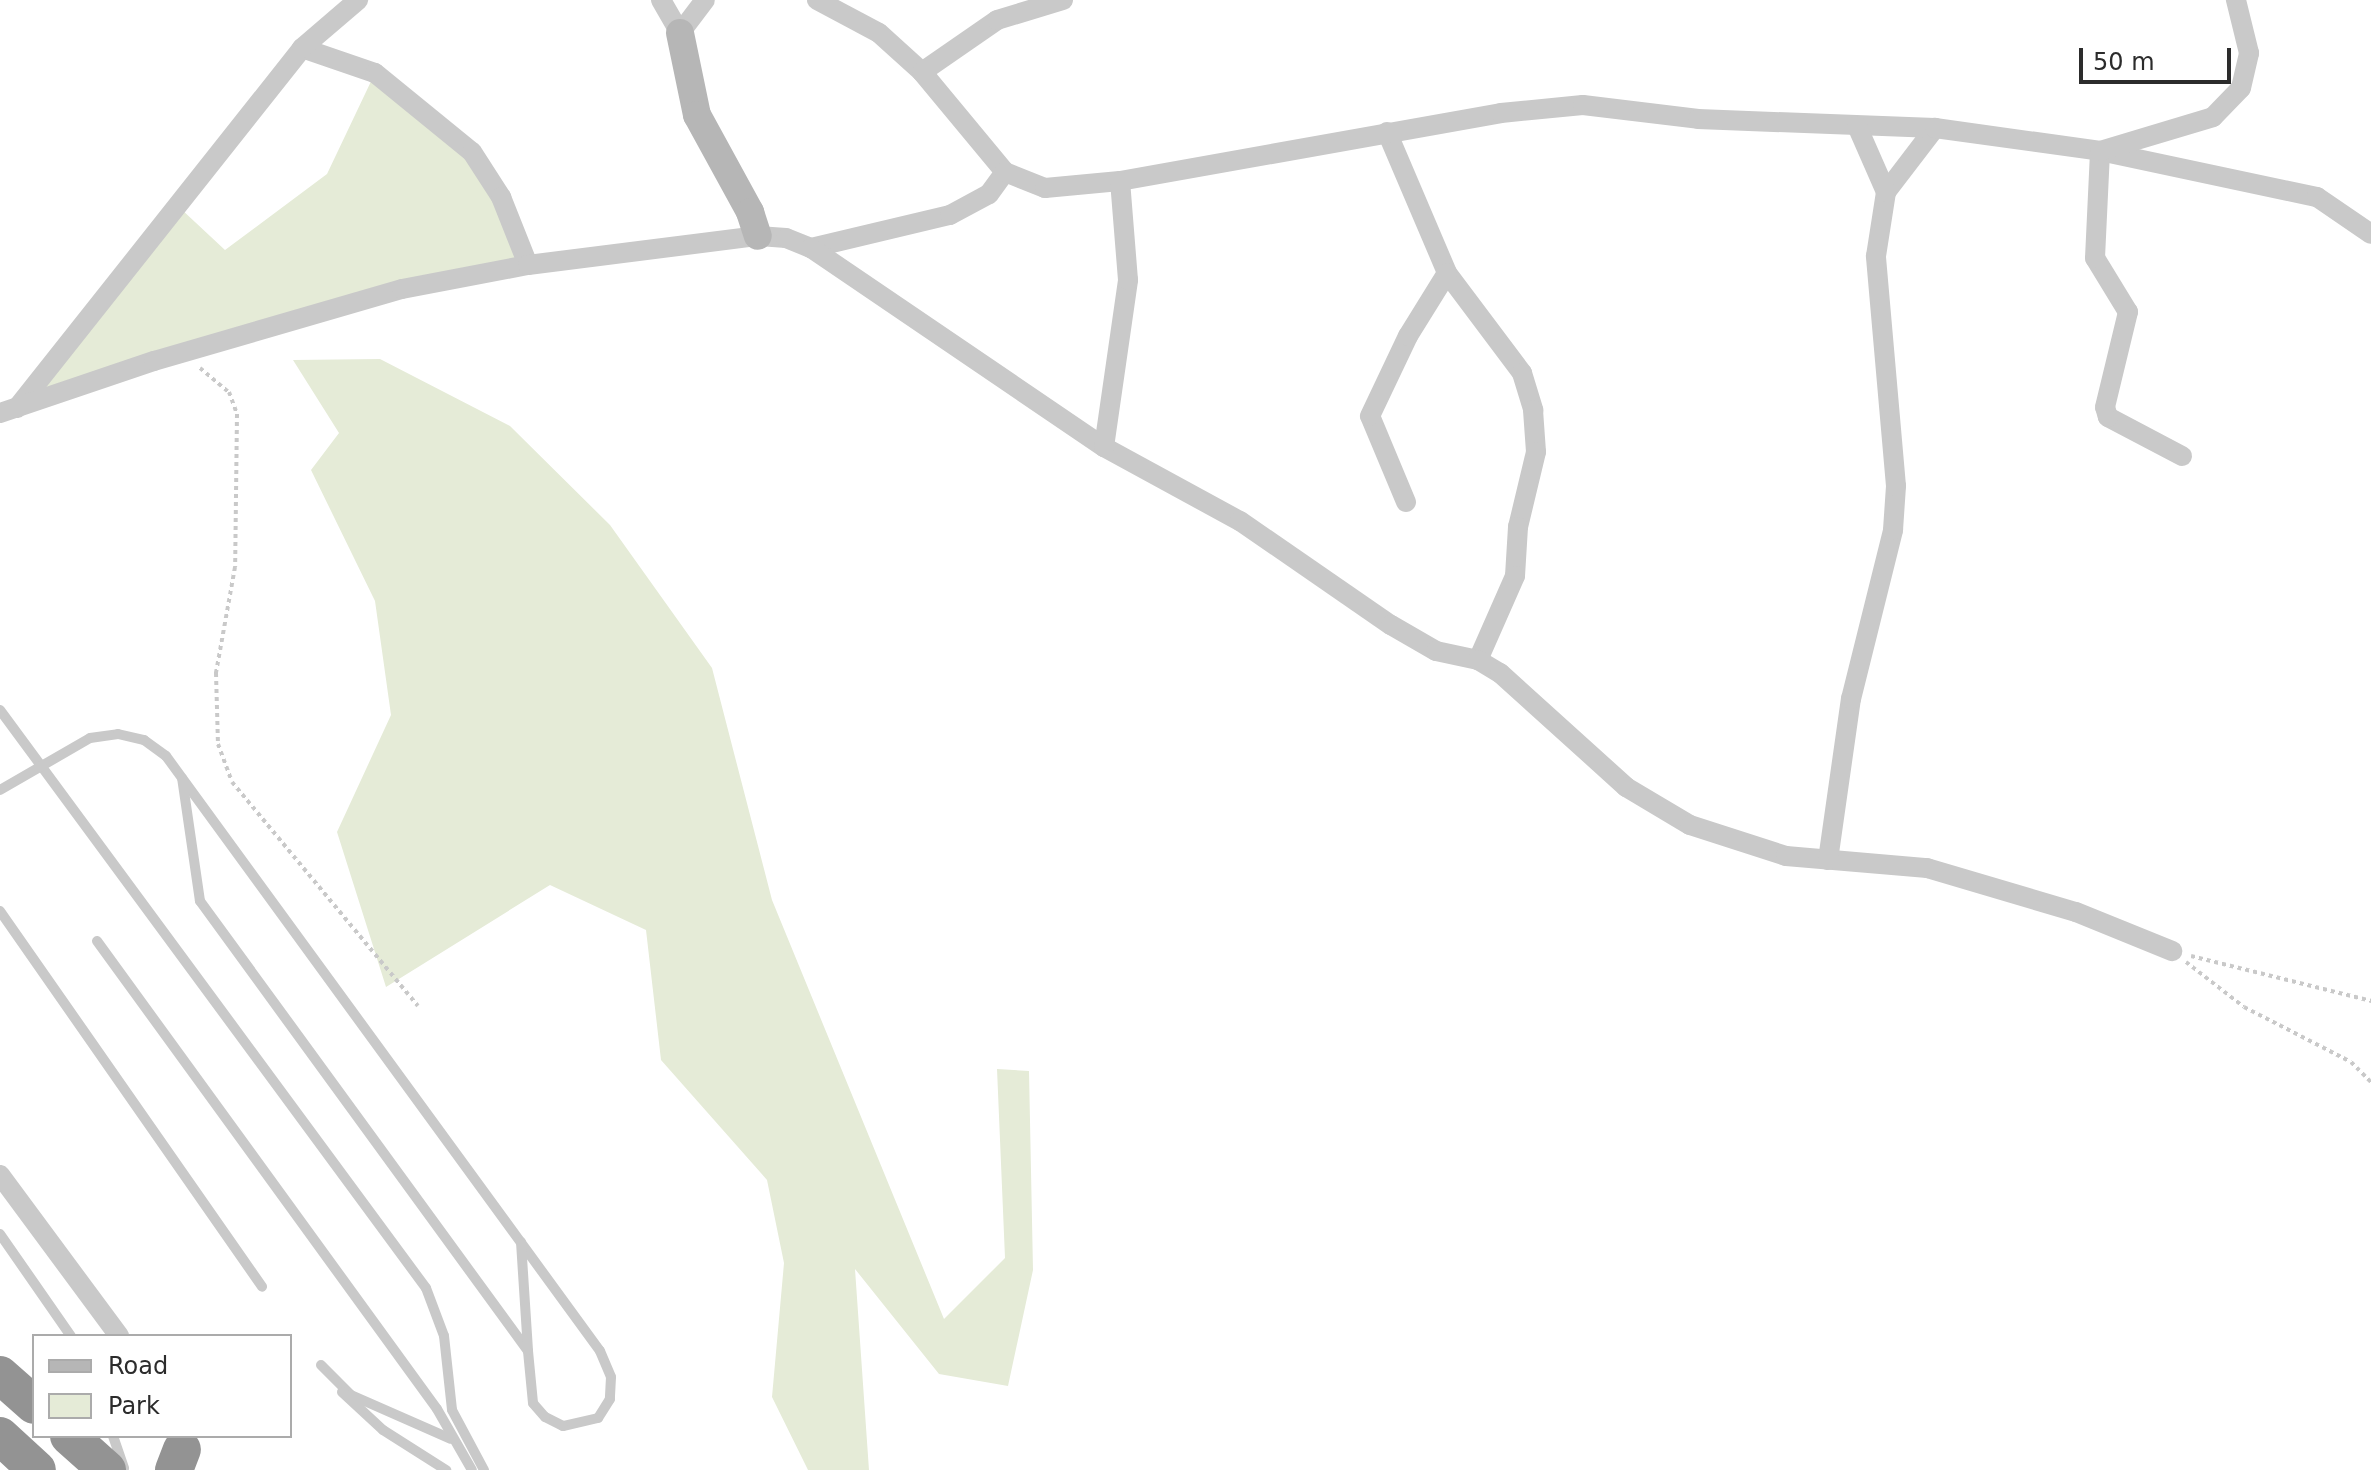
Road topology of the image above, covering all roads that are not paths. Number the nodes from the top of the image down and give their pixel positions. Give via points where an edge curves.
1 (358, 0) edge
2 (661, 0) edge
3 (705, 0) edge
4 (817, 0) edge
5 (1063, 0) edge
6 (2236, 0) edge
7 (680, 33) junction
8 (302, 48) junction
9 (922, 72) junction
10 (1857, 126) junction
11 (1935, 128) junction
12 (1387, 132) junction
13 (2100, 151) junction
14 (1005, 172) junction
15 (1120, 181) junction
16 (1886, 192) junction
17 (2371, 234) edge
18 (758, 236) junction
19 (811, 248) junction
20 (528, 265) junction
21 (1447, 273) junction
22 (8, 410) edge
23 (1104, 447) junction
24 (2182, 456) dead end
25 (1406, 502) dead end
26 (1478, 660) junction
27 (0, 710) edge
28 (41, 765) junction
29 (182, 778) junction
30 (0, 790) edge
31 (1828, 860) junction
32 (0, 911) edge
33 (97, 941) dead end
34 (2172, 951) road end
35 (0, 1175) edge
36 (0, 1234) edge
37 (521, 1240) junction
38 (262, 1287) dead end
39 (70, 1334) edge
40 (118, 1334) edge
41 (528, 1351) junction
42 (0, 1375) edge
43 (32, 1403) edge
44 (458, 1437) junction
45 (71, 1438) edge
46 (114, 1438) edge
47 (107, 1470) edge
48 (125, 1470) edge
49 (446, 1470) edge
50 (472, 1470) edge
51 (484, 1470) edge

1 - 8 street
2 - 7 street
3 - 7 street
4 - 9 street via 879,33
5 - 9 street via 997,20
6 - 13 street via 2249,53 2241,88 2213,117
7 - 18 street via 697,115
8 - 20 street via 375,73 472,152 501,197
8 - 22 street
9 - 14 street
10 - 11 street
10 - 12 street via 1698,119 1583,105
10 - 16 street
11 - 13 street
11 - 16 street
12 - 15 street
12 - 21 street
13 - 17 street via 2317,197
13 - 24 street via 2095,258 2128,312 2105,407 2108,417
14 - 15 street via 1045,188
14 - 19 street via 989,194 950,215
15 - 23 street via 1128,280
16 - 31 street via 1876,256 1896,486 1893,530 1851,699
18 - 19 street via 786,238
18 - 20 street
19 - 23 street
20 - 22 street via 402,289
21 - 25 street via 1408,336 1370,416
21 - 26 street via 1522,373 1533,410 1536,452 1518,527 1515,576
23 - 26 street via 1240,521 1436,651
26 - 31 street via 1500,673 1626,787 1690,825 1786,856
27 - 28 lane
28 - 29 lane via 90,738 118,734 144,740 166,756
28 - 30 lane
28 - 44 lane via 426,1288 438,1311
29 - 37 lane
29 - 41 lane via 200,901
31 - 34 street via 1927,868 2076,912
32 - 38 lane
33 - 44 lane
35 - 40 street
36 - 39 lane
37 - 41 lane
37 - 41 lane via 600,1351 611,1377 610,1399 598,1418 563,1426 545,1417 533,1403
42 - 43 highway
44 - 49 lane via 379,1410 325,1370 356,1409
44 - 50 lane
44 - 51 lane
45 - 47 highway
46 - 48 lane

